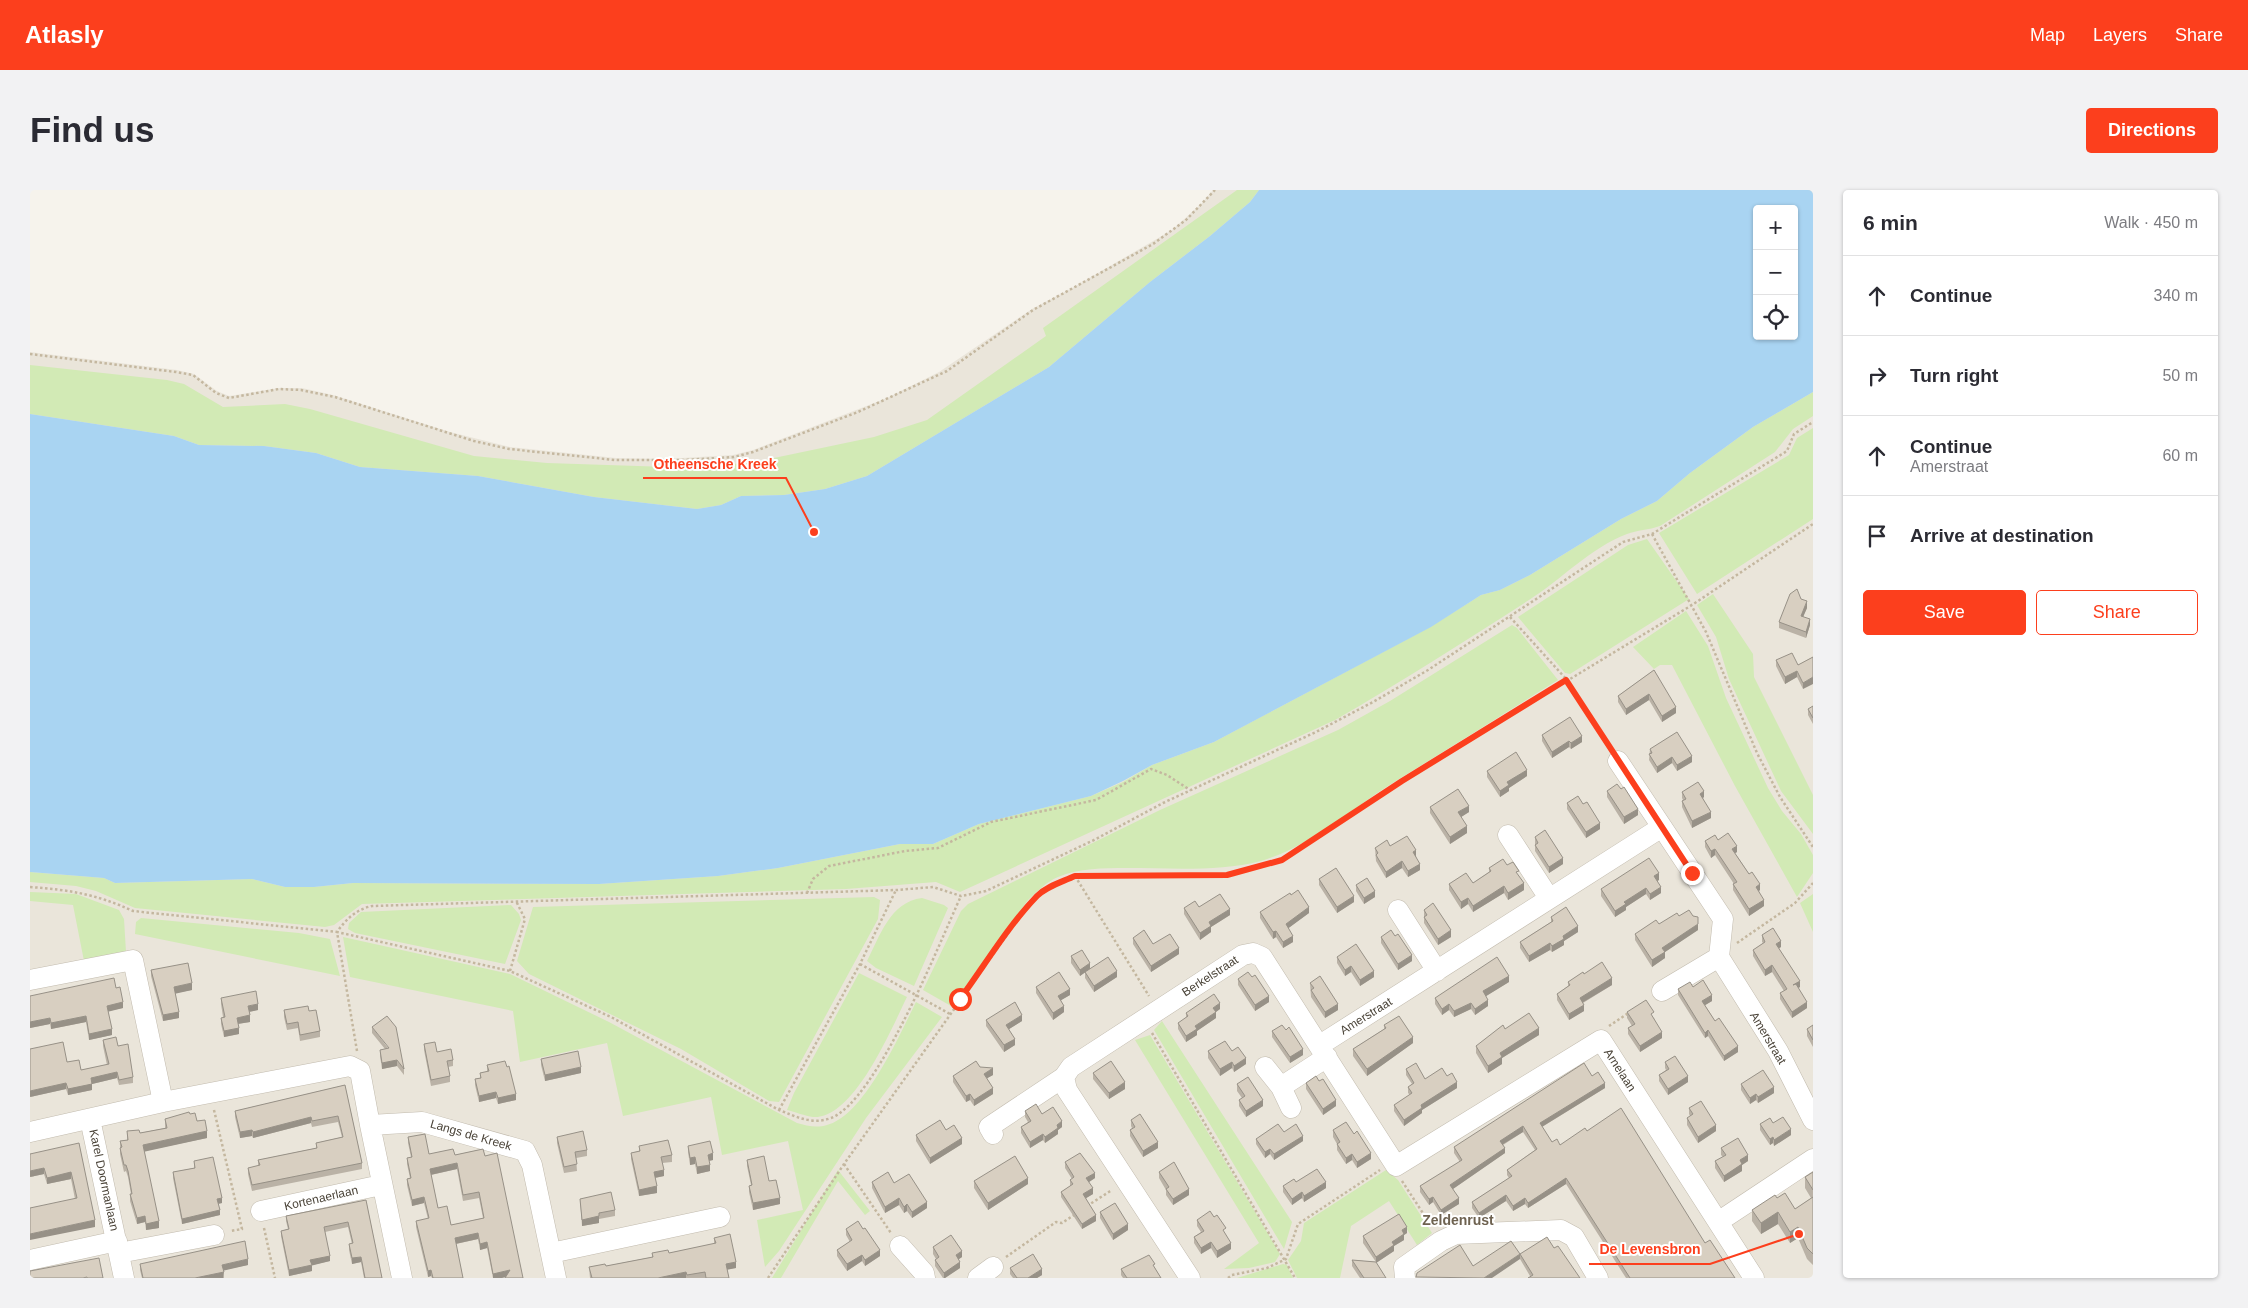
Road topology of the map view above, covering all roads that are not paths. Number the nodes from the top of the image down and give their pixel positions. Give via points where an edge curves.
1 (1618, 761) road end
2 (1662, 827) junction
3 (1508, 835) dead end
4 (1549, 898) junction
5 (1398, 910) dead end
6 (1726, 951) junction
7 (1437, 971) junction
8 (30, 980) edge
9 (1662, 991) dead end
10 (1323, 1051) junction
11 (1264, 1067) dead end
12 (1064, 1078) junction
13 (1280, 1087) junction
14 (163, 1102) junction
15 (1291, 1108) dead end
16 (90, 1119) junction
17 (1813, 1120) edge
18 (370, 1125) junction
19 (30, 1132) edge
20 (993, 1134) dead end
21 (1813, 1159) edge
22 (1394, 1163) joint
23 (381, 1185) junction
24 (261, 1212) road end
25 (720, 1217) dead end
26 (1718, 1222) junction
27 (214, 1234) road end
28 (900, 1246) road end
29 (118, 1247) junction
30 (551, 1253) junction
31 (30, 1260) edge
32 (124, 1278) edge
33 (402, 1278) edge
34 (556, 1278) edge
35 (925, 1278) edge
36 (1190, 1278) edge
37 (1405, 1278) edge
38 (1598, 1278) edge
39 (1754, 1278) edge

1 - 2 street
2 - 4 street, Amerstraat
2 - 6 street via 1722,919
3 - 4 street
4 - 7 street, Amerstraat
5 - 7 street
6 - 9 street
6 - 17 street, Amerstraat
7 - 10 street, Amerstraat
8 - 14 street via 133,960
10 - 12 street, Berkelstraat via 1262,958 1253,953 1243,955 1071,1066
10 - 13 street
10 - 22 street, Berkelstraat
11 - 13 street
12 - 20 street, Berkelstraat via 989,1127
12 - 36 street via 1067,1090
13 - 15 street
14 - 16 street
14 - 18 street via 350,1066 360,1071
16 - 19 street
16 - 29 street, Karel Doormanlaan
18 - 23 street
18 - 30 street, Langs de Kreek via 422,1122 525,1151 532,1165
21 - 26 street
22 - 26 street, Arnelaan via 1601,1040
23 - 24 street, Kortenaerlaan
23 - 33 street
25 - 30 street
26 - 39 street, Arnelaan
27 - 29 street, Karel Doormanlaan
28 - 35 street
29 - 31 street, Karel Doormanlaan
29 - 32 street, Karel Doormanlaan
30 - 34 street, Langs de Kreek
37 - 38 street via 1404,1267 1456,1234 1561,1230 1574,1237

